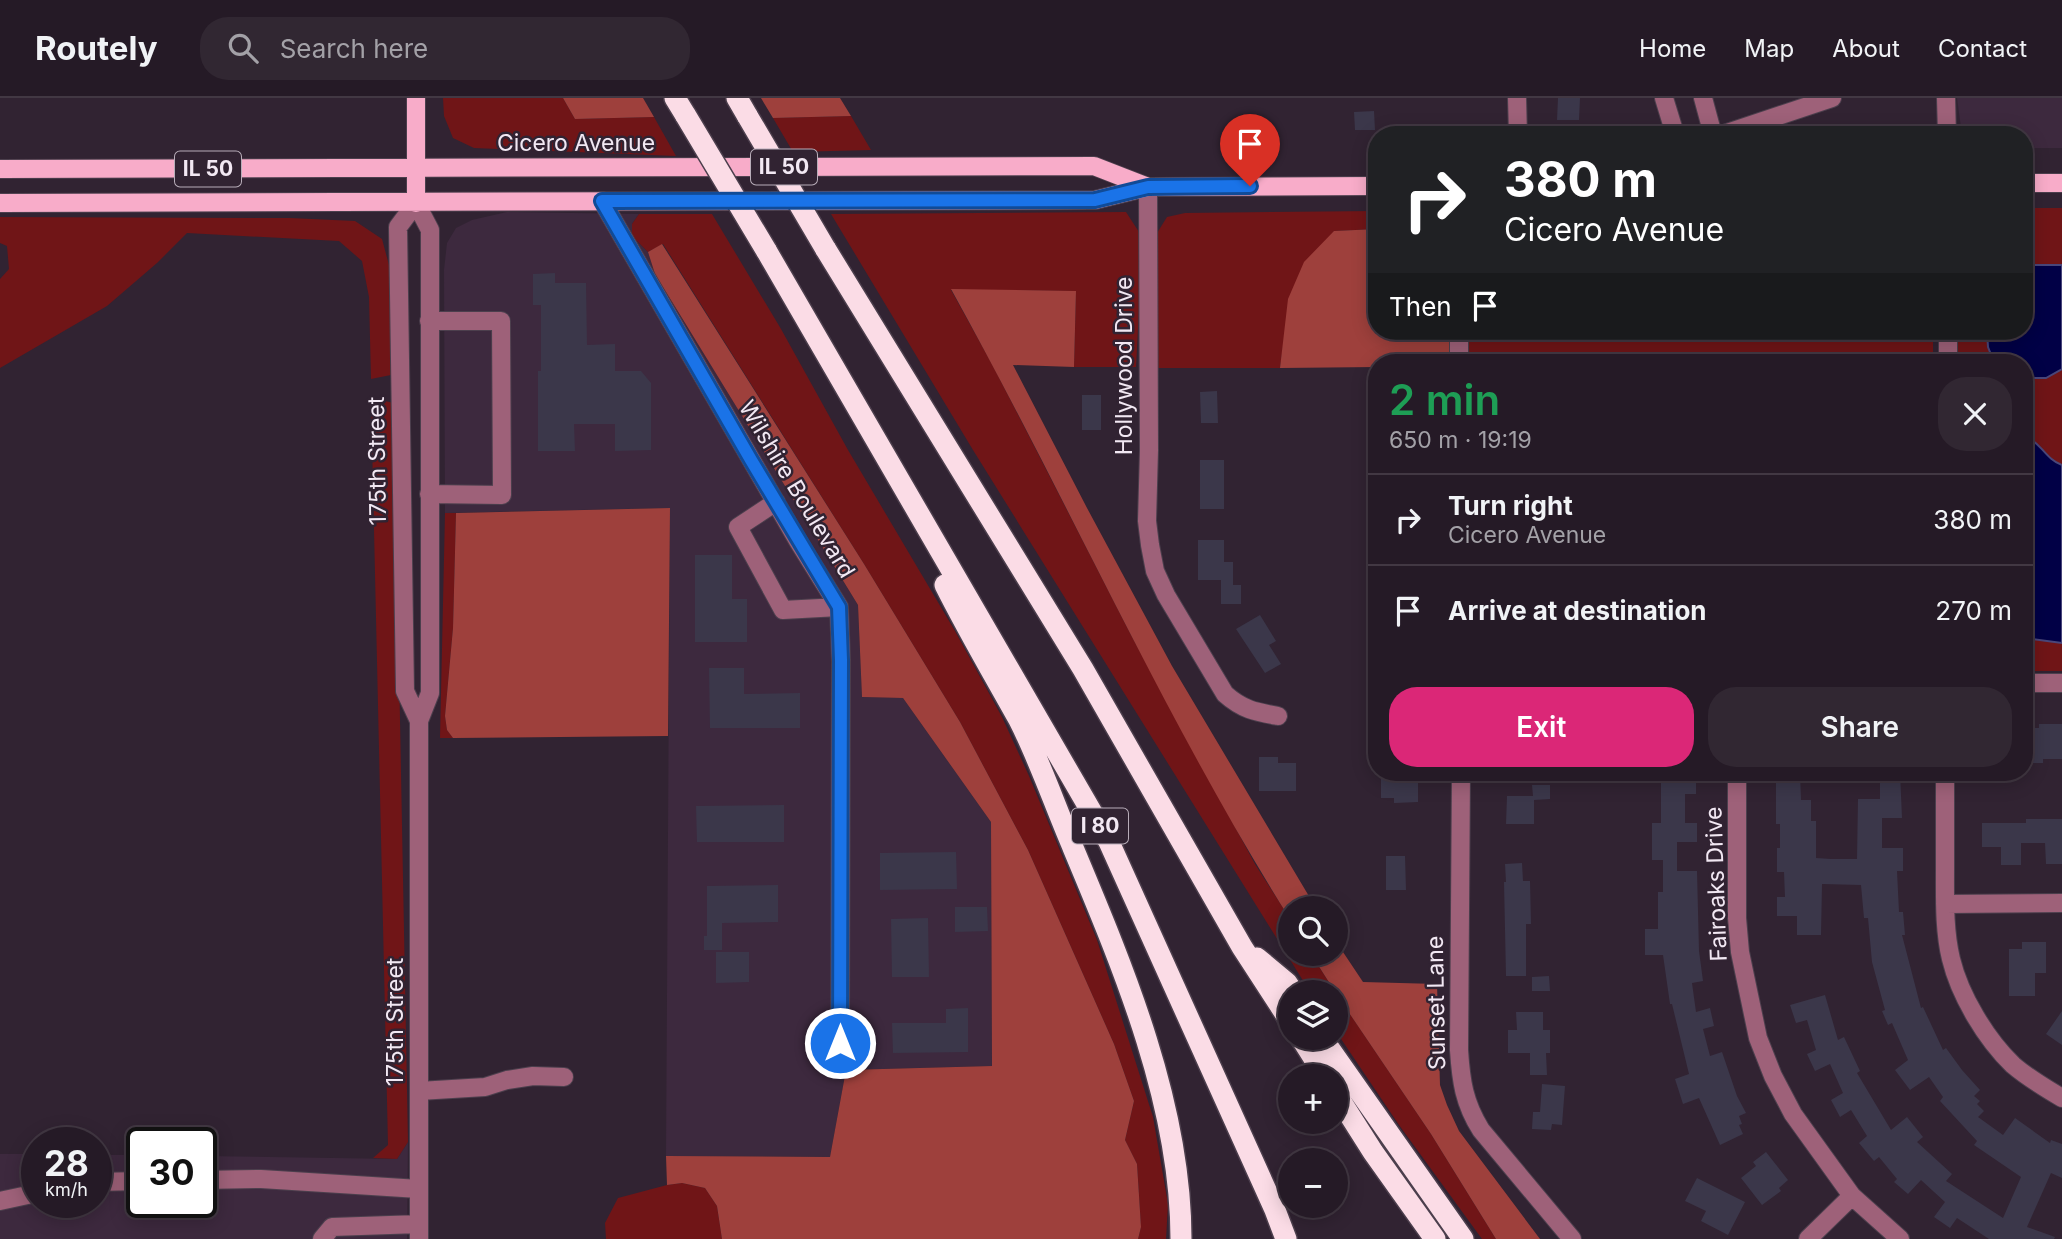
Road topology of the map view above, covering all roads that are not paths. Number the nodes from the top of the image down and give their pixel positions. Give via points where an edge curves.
1 (416, 98) edge
2 (737, 98) edge
3 (1517, 98) edge
4 (1664, 98) edge
5 (1703, 98) edge
6 (1832, 98) edge
7 (1946, 98) edge
8 (681, 107) edge
9 (1518, 126) edge
10 (1673, 126) edge
11 (1711, 126) edge
12 (1748, 126) edge
13 (1947, 126) edge
14 (0, 169) edge
15 (416, 169) junction
16 (2033, 183) edge
17 (2062, 183) edge
18 (1368, 186) edge
19 (1148, 187) junction
20 (602, 201) junction
21 (0, 203) edge
22 (416, 203) junction
23 (429, 321) junction
24 (873, 435) junction
25 (429, 494) junction
26 (776, 502) junction
27 (839, 607) junction
28 (2033, 683) edge
29 (2062, 683) edge
30 (1278, 716) dead end
31 (419, 721) junction
32 (1461, 781) edge
33 (1737, 781) edge
34 (1945, 781) edge
35 (2062, 903) edge
36 (1945, 904) junction
37 (1242, 947) junction
38 (1283, 980) edge
39 (1278, 1002) edge
40 (840, 1043) dead end
41 (1330, 1050) edge
42 (564, 1077) dead end
43 (419, 1091) junction
44 (2062, 1098) edge
45 (1348, 1113) edge
46 (217, 1180) edge
47 (419, 1189) junction
48 (21, 1196) edge
49 (1852, 1196) junction
50 (0, 1201) edge
51 (419, 1231) edge
52 (322, 1239) edge
53 (1181, 1239) edge
54 (1286, 1239) edge
55 (1435, 1239) edge
56 (1462, 1239) edge
57 (1572, 1239) edge
58 (1808, 1239) edge
59 (1900, 1239) edge

1 - 15 main road, 175th Street
2 - 37 highway, I 80, bridge via 1083,669
3 - 9 street
4 - 10 street
5 - 11 street
6 - 12 street
7 - 13 street
8 - 24 highway, I 80, bridge
14 - 15 main road, Cicero Avenue / IL 50
15 - 19 main road, Cicero Avenue / IL 50 via 1094,166
15 - 22 main road, 175th Street
16 - 17 main road
18 - 19 main road, Cicero Avenue / IL 50
19 - 20 main road, Cicero Avenue / IL 50 via 1095,200
19 - 30 street, Hollywood Drive via 1147,521 1155,571 1225,694 1252,712
20 - 22 main road, Cicero Avenue / IL 50
20 - 26 street, Wilshire Boulevard
21 - 22 main road, Cicero Avenue / IL 50
22 - 23 street, 175th Street via 430,230
22 - 31 street, 175th Street via 398,227 405,691
23 - 25 street, 175th Street
23 - 25 street via 501,321 502,495
24 - 53 highway via 964,625 1020,723 1107,931 1160,1083 1177,1170
24 - 54 highway, I 80 via 1109,842
25 - 31 street, 175th Street via 430,693
26 - 27 street, Wilshire Boulevard
26 - 27 street via 738,527 783,610
27 - 40 street, Wilshire Boulevard
28 - 29 street
31 - 43 street, 175th Street
32 - 57 street, Sunset Lane via 1462,1089 1482,1130
33 - 49 street, Fairoaks Drive via 1737,918 1758,1038 1793,1114
34 - 36 street
35 - 36 street
36 - 44 street via 1952,962 1975,1017 2013,1065
37 - 38 highway
37 - 39 highway, I 80
41 - 56 highway
42 - 43 street via 533,1076 485,1087
43 - 47 street, 175th Street
45 - 55 highway
46 - 47 street
47 - 51 street, 175th Street
48 - 50 street
49 - 58 street
49 - 59 street, Fairoaks Drive
51 - 52 street via 332,1227

